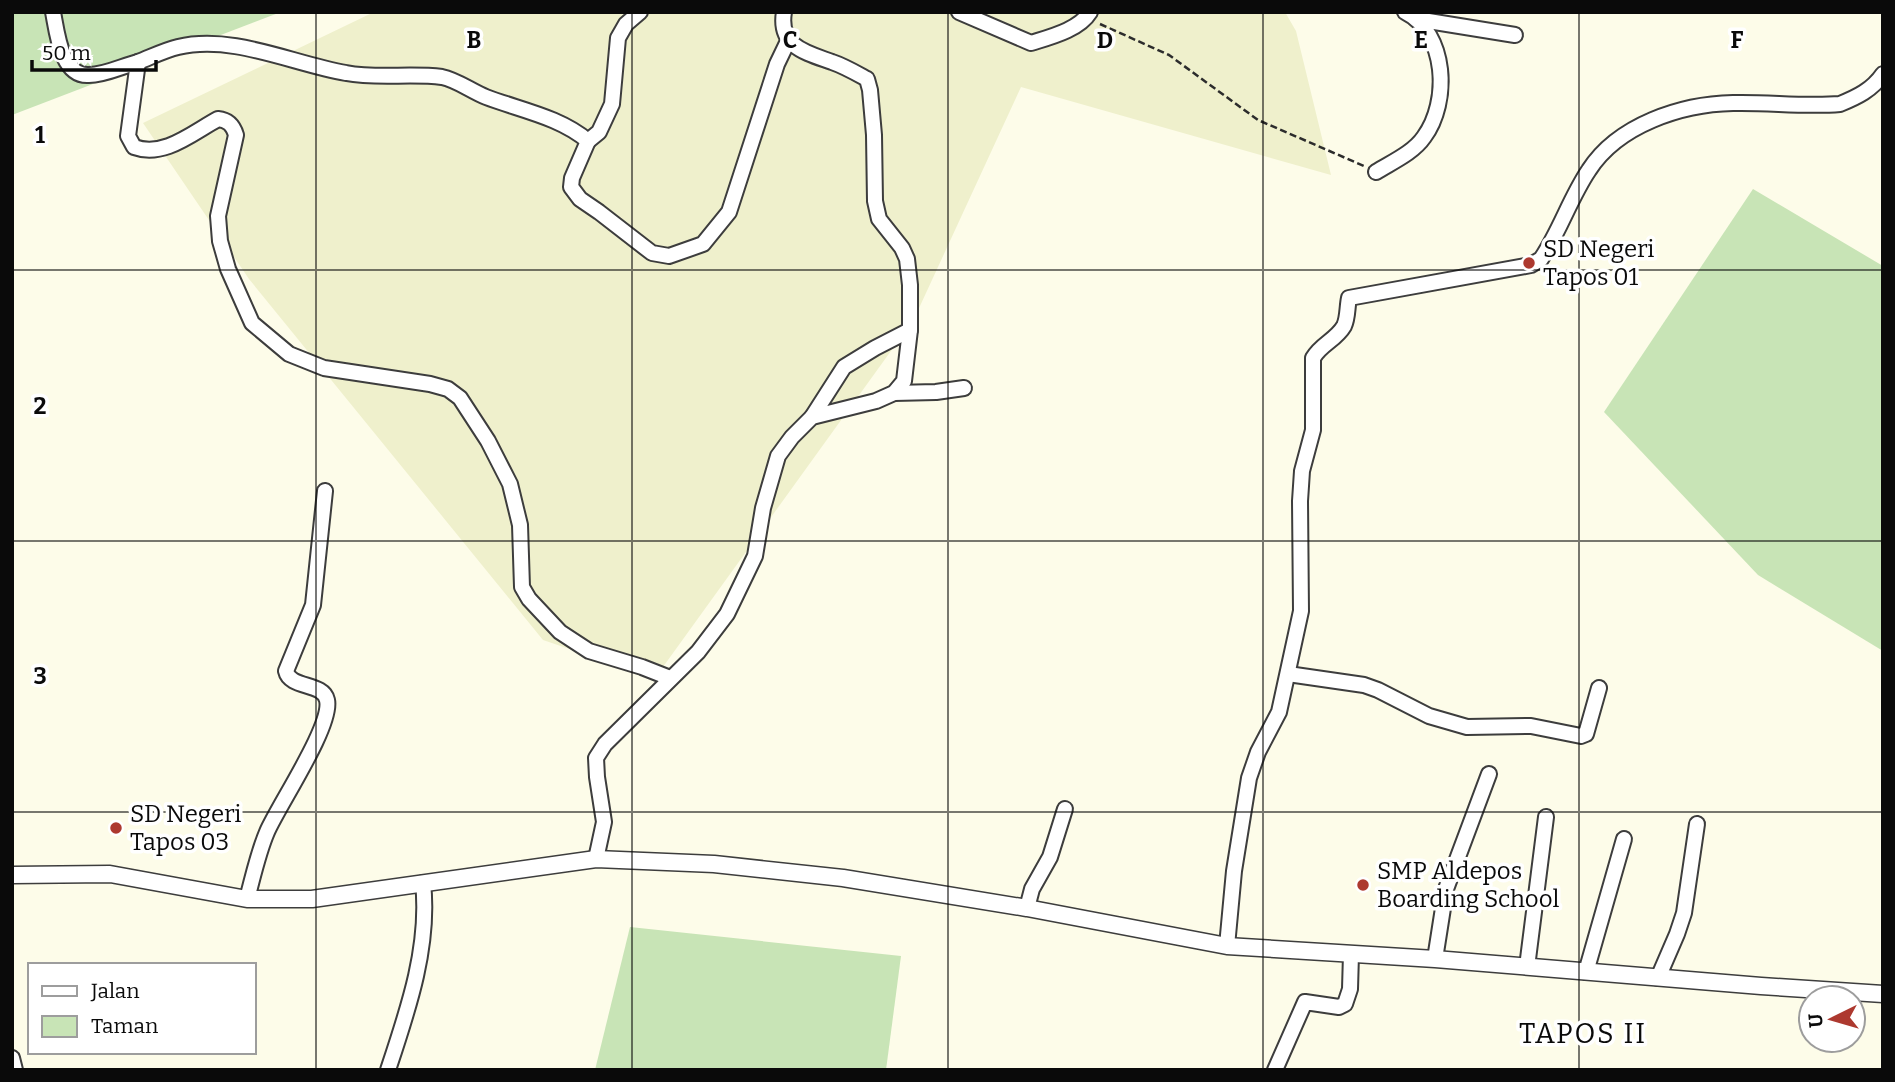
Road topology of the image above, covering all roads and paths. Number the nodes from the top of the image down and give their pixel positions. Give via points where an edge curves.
1 (53, 12) edge
2 (640, 12) edge
3 (784, 12) edge
4 (959, 12) edge
5 (1088, 15) edge
6 (1410, 16) edge
7 (1516, 35) dead end
8 (789, 40) junction
9 (138, 62) junction
10 (1883, 75) edge
11 (588, 141) junction
12 (1376, 172) joint
13 (910, 330) junction
14 (964, 388) dead end
15 (894, 393) junction
16 (811, 417) junction
17 (325, 491) dead end
18 (1288, 674) junction
19 (670, 678) junction
20 (1599, 688) dead end
21 (1489, 774) dead end
22 (1065, 809) dead end
23 (1546, 817) dead end
24 (1697, 824) dead end
25 (1624, 839) dead end
26 (596, 859) junction
27 (12, 875) edge
28 (423, 883) junction
29 (247, 899) junction
30 (1027, 908) junction
31 (1227, 946) junction
32 (1351, 954) junction
33 (1435, 959) junction
34 (1527, 967) junction
35 (1586, 972) junction
36 (1658, 978) junction
37 (1883, 994) edge
38 (12, 1058) edge
39 (15, 1070) edge
40 (388, 1070) edge
41 (1275, 1070) edge

1 - 9 street via 62,50 79,75 91,76
2 - 11 street via 618,38 612,104 599,132
3 - 8 street
4 - 5 street via 1031,43 1067,30
5 - 12 path via 1169,55 1258,120
6 - 7 street
6 - 12 street via 1428,32 1436,54 1438,106 1415,147
8 - 11 street via 729,212 703,244 669,256 652,253 580,200 571,187 572,178
8 - 13 street via 805,54 867,79 875,201 879,219 907,259
9 - 11 street via 179,47 210,44 265,51 348,74 446,78 542,116
9 - 19 street via 128,136 134,147 160,151 218,119 234,129 218,216 220,241 252,323 289,354 324,368 430,384 460,398 510,484 520,525 522,587 529,599 560,632 589,651
10 - 18 street via 1859,96 1840,104 1711,105 1653,120 1607,147 1589,169 1541,259 1531,265 1349,298 1345,325 1313,358 1312,430 1300,500 1301,611
13 - 15 street via 904,381
13 - 16 street via 844,367
14 - 15 street
15 - 16 street
16 - 19 street via 778,456 755,556 727,614 698,652
17 - 29 street via 313,605 286,671 290,679 323,693 327,710 265,837
18 - 20 street via 1364,685 1429,716 1468,727 1531,726 1581,736 1586,734
18 - 31 street via 1279,712 1249,778
19 - 26 street via 596,758 604,822
21 - 33 street via 1446,889
22 - 30 street
23 - 34 street
24 - 36 street via 1684,913
25 - 35 street
26 - 28 street
26 - 30 street via 715,864 843,878
27 - 29 street via 110,874
28 - 29 street via 312,899
28 - 40 street via 424,930
30 - 31 street
31 - 32 street
32 - 33 street
32 - 41 street via 1345,1004 1305,1003
33 - 34 street
34 - 35 street
35 - 36 street
36 - 37 street
38 - 39 street

